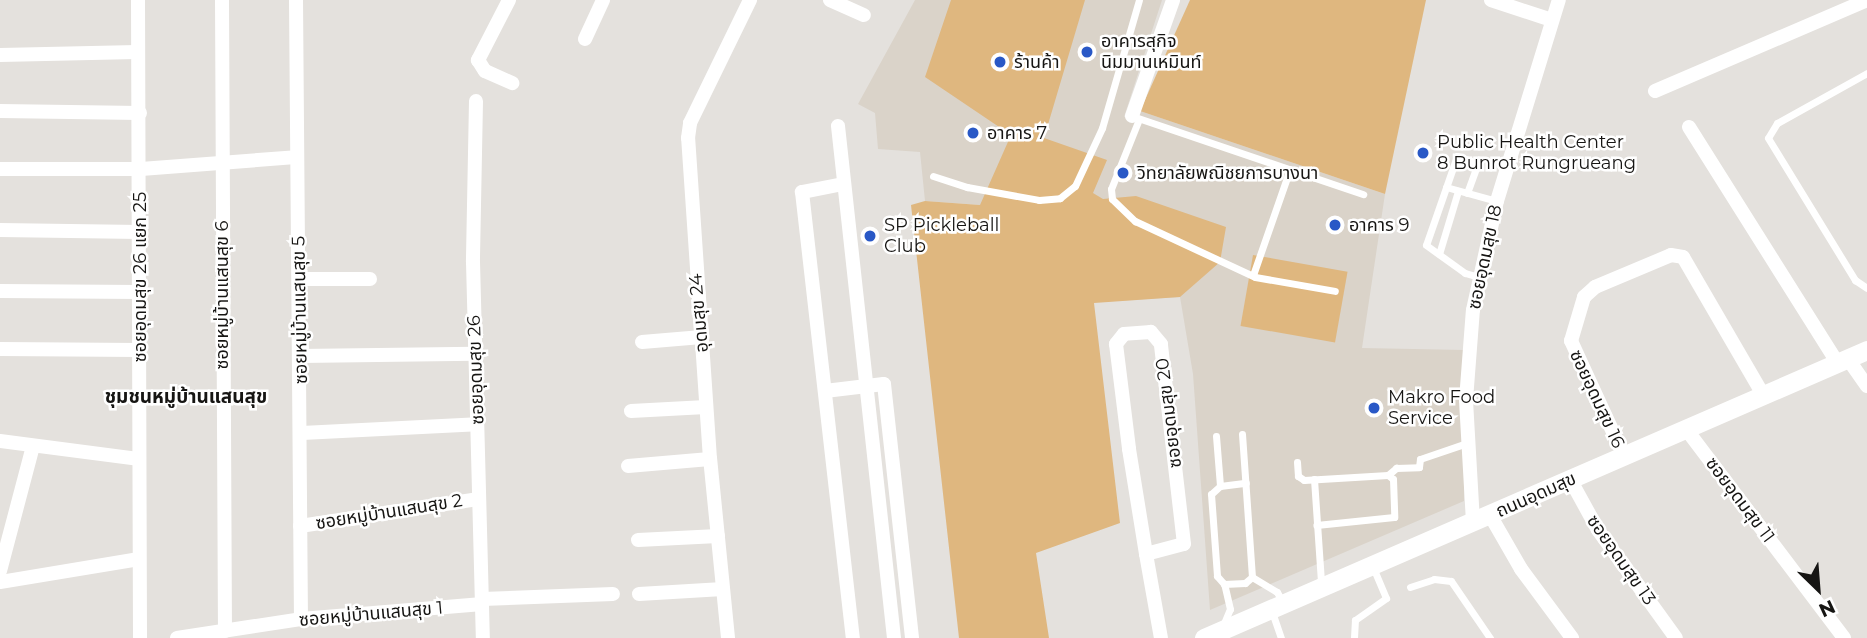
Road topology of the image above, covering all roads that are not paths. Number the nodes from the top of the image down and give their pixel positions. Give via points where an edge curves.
1 (138, 0) edge
2 (222, 0) edge
3 (296, 0) edge
4 (509, 0) edge
5 (603, 0) edge
6 (750, 0) edge
7 (830, 0) edge
8 (1139, 0) edge
9 (1173, 0) edge
10 (1491, 0) edge
11 (1559, 0) edge
12 (1867, 0) edge
13 (864, 15) dead end
14 (1552, 20) junction
15 (1128, 38) junction
16 (585, 39) dead end
17 (1156, 49) junction
18 (137, 52) junction
19 (0, 55) edge
20 (1867, 74) edge
21 (512, 83) dead end
22 (1655, 91) dead end
23 (476, 101) dead end
24 (0, 111) edge
25 (140, 113) junction
26 (1135, 118) junction
27 (838, 126) dead end
28 (1689, 127) dead end
29 (296, 157) junction
30 (221, 160) junction
31 (0, 169) edge
32 (141, 169) junction
33 (1290, 169) junction
34 (933, 176) dead end
35 (843, 184) junction
36 (1446, 187) junction
37 (1458, 191) junction
38 (1363, 194) dead end
39 (1467, 194) junction
40 (1496, 201) junction
41 (0, 230) edge
42 (140, 232) junction
43 (1439, 254) junction
44 (1253, 275) junction
45 (370, 278) dead end
46 (1479, 278) junction
47 (300, 279) junction
48 (1867, 288) edge
49 (0, 290) edge
50 (1335, 291) dead end
51 (139, 292) junction
52 (702, 337) junction
53 (642, 342) dead end
54 (0, 349) edge
55 (139, 350) junction
56 (1867, 350) edge
57 (475, 354) junction
58 (300, 356) junction
59 (1843, 361) junction
60 (1867, 386) edge
61 (865, 387) junction
62 (825, 391) junction
63 (1764, 396) junction
64 (706, 407) junction
65 (631, 411) dead end
66 (477, 424) junction
67 (1686, 429) junction
68 (302, 433) junction
69 (1242, 434) dead end
70 (1216, 436) dead end
71 (0, 441) edge
72 (1467, 443) junction
73 (33, 446) junction
74 (1623, 456) junction
75 (138, 459) junction
76 (710, 459) junction
77 (1297, 462) dead end
78 (628, 466) dead end
79 (1388, 475) junction
80 (1570, 479) junction
81 (1314, 480) junction
82 (1246, 483) junction
83 (1220, 486) junction
84 (479, 499) junction
85 (1482, 518) junction
86 (1316, 525) junction
87 (300, 526) junction
88 (718, 536) junction
89 (638, 540) dead end
90 (1146, 554) junction
91 (139, 559) junction
92 (1372, 566) junction
93 (0, 571) edge
94 (1252, 577) junction
95 (0, 582) edge
96 (1224, 583) junction
97 (1321, 587) junction
98 (1410, 587) dead end
99 (723, 589) junction
100 (612, 594) dead end
101 (639, 594) dead end
102 (482, 602) junction
103 (1277, 607) junction
104 (301, 619) junction
105 (225, 631) junction
106 (1213, 634) edge
107 (1671, 636) edge
108 (140, 638) edge
109 (177, 638) edge
110 (483, 638) edge
111 (727, 638) edge
112 (853, 638) edge
113 (894, 638) edge
114 (912, 638) edge
115 (1161, 638) edge
116 (1281, 638) edge
117 (1354, 638) edge
118 (1490, 638) edge
119 (1572, 638) edge
120 (1844, 638) edge

1 - 18 street, ซอยอุดมสุข 26 แยก 25
2 - 30 street, ซอยหมู่บ้านแสนสุข 6
3 - 29 street, ซอยหมู่บ้านแสนสุข 5
4 - 21 street via 478,60 485,71
5 - 16 street
6 - 52 street, อุดมสุข 24 via 690,123
7 - 13 street
8 - 15 lane
9 - 17 street
10 - 14 street
11 - 14 street, ซอยอุดมสุข 18
12 - 22 street
14 - 40 street, ซอยอุดมสุข 18
15 - 17 lane
15 - 34 lane via 1102,128 1075,186 1060,198 1039,200
17 - 26 street
18 - 19 street
18 - 25 street, ซอยอุดมสุข 26 แยก 25
20 - 48 lane via 1777,123 1768,138 1855,281
23 - 57 street, ซอยอุดมสุข 26
24 - 25 street
25 - 32 street, ซอยอุดมสุข 26 แยก 25
26 - 33 lane
26 - 44 lane via 1111,188 1112,199 1135,221
27 - 35 street
28 - 59 street
29 - 30 street
29 - 47 street, ซอยหมู่บ้านแสนสุข 5
30 - 32 street
30 - 105 street, ซอยหมู่บ้านแสนสุข 6
31 - 32 street
32 - 42 street, ซอยอุดมสุข 26 แยก 25
33 - 38 lane
33 - 44 lane
35 - 61 street
35 - 62 street via 802,192
36 - 37 lane
36 - 39 lane via 1457,156 1478,163
36 - 43 lane via 1426,245
37 - 39 lane
37 - 43 lane
39 - 40 lane
40 - 46 street, ซอยอุดมสุข 18
41 - 42 street
42 - 51 street, ซอยอุดมสุข 26 แยก 25
43 - 46 lane
44 - 50 lane
45 - 47 street
46 - 72 street, ซอยอุดมสุข 18 via 1466,400
47 - 58 street, ซอยหมู่บ้านแสนสุข 5
49 - 51 street
51 - 55 street, ซอยอุดมสุข 26 แยก 25
52 - 53 street
52 - 64 street, อุดมสุข 24
54 - 55 street
55 - 75 street, ซอยอุดมสุข 26 แยก 25
56 - 59 main road, ถนนอุดมสุข
57 - 58 street
57 - 66 street, ซอยอุดมสุข 26
58 - 68 street, ซอยหมู่บ้านแสนสุข 5
59 - 60 street
59 - 63 main road, ถนนอุดมสุข
61 - 62 street
61 - 113 street
61 - 114 street via 884,384
62 - 112 street
63 - 67 main road, ถนนอุดมสุข
63 - 74 street, ซอยอุดมสุข 16 via 1683,257 1671,255 1595,287 1584,297 1571,341
64 - 65 street
64 - 76 street, อุดมสุข 24
66 - 68 street
66 - 84 street, ซอยอุดมสุข 26
67 - 74 main road, ถนนอุดมสุข
67 - 120 street, ซอยอุดมสุข 11
68 - 87 street, ซอยหมู่บ้านแสนสุข 5
69 - 82 lane
70 - 83 lane
71 - 73 street
72 - 79 lane via 1420,459 1419,467 1396,468
72 - 85 street, ซอยอุดมสุข 18
73 - 75 street
73 - 93 street
74 - 80 main road, ถนนอุดมสุข
75 - 91 street, ซอยอุดมสุข 26 แยก 25
76 - 78 street
76 - 88 street, อุดมสุข 24
77 - 81 lane via 1300,479
79 - 81 lane
79 - 86 lane via 1393,479 1394,517
80 - 85 main road, ถนนอุดมสุข
80 - 107 street, ซอยอุดมสุข 13 via 1598,530
81 - 86 lane
82 - 83 lane
82 - 94 lane
83 - 96 lane via 1211,494 1217,576
84 - 87 street, ซอยหมู่บ้านแสนสุข 2
84 - 102 street, ซอยอุดมสุข 26
85 - 92 main road, ถนนอุดมสุข
85 - 119 street
86 - 97 lane
87 - 104 street, ซอยหมู่บ้านแสนสุข 5
88 - 89 street
88 - 99 street, อุดมสุข 24
90 - 90 street, ซอยอุดมสุข 20 via 1184,544 1161,344 1151,332 1124,334 1116,344
90 - 115 street, ซอยอุดมสุข 20
91 - 95 street
91 - 108 street, ซอยอุดมสุข 26 แยก 25
92 - 97 main road, ถนนอุดมสุข
92 - 117 lane via 1386,598 1355,620
94 - 96 lane via 1245,583
94 - 103 lane via 1277,592
96 - 106 lane via 1230,609
97 - 103 main road, ถนนอุดมสุข
98 - 118 lane via 1434,579 1451,581
99 - 101 street
99 - 111 street, อุดมสุข 24
100 - 102 street, ซอยหมู่บ้านแสนสุข 1
102 - 104 street, ซอยหมู่บ้านแสนสุข 1
102 - 110 street, ซอยอุดมสุข 26
103 - 106 main road, ถนนอุดมสุข
103 - 116 lane
104 - 105 street, ซอยหมู่บ้านแสนสุข 1
105 - 109 street, ซอยหมู่บ้านแสนสุข 1

